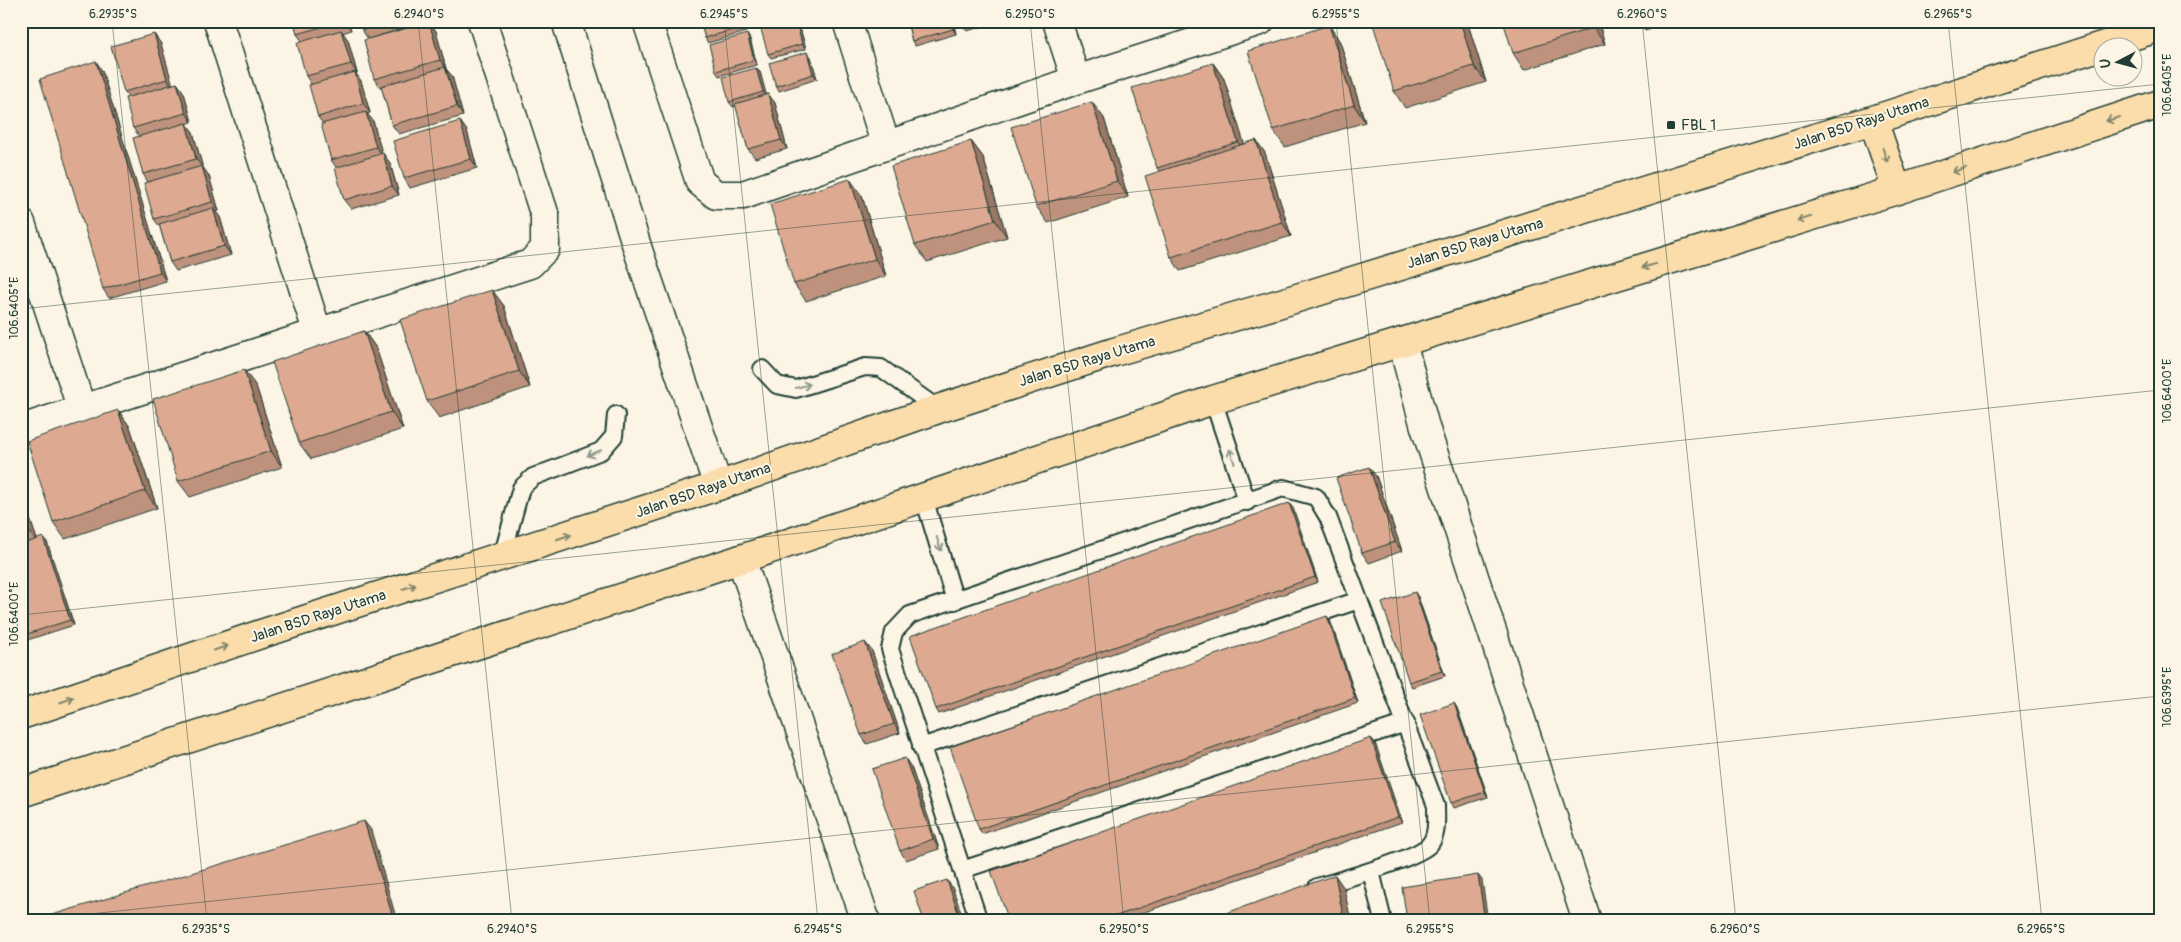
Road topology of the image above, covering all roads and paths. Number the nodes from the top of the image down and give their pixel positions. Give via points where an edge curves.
1 (218, 21) edge
2 (482, 21) edge
3 (566, 21) edge
4 (647, 21) edge
5 (847, 21) edge
6 (1056, 21) edge
7 (1260, 21) edge
8 (2160, 27) edge
9 (1076, 80) junction
10 (2160, 104) edge
11 (1873, 120) junction
12 (886, 146) junction
13 (1897, 190) junction
14 (21, 224) edge
15 (318, 334) junction
16 (1402, 342) junction
17 (762, 369) dead end
18 (1213, 400) junction
19 (938, 409) junction
20 (82, 410) junction
21 (616, 414) dead end
22 (21, 430) edge
23 (718, 486) junction
24 (924, 498) junction
25 (1247, 502) junction
26 (502, 557) junction
27 (740, 559) junction
28 (1359, 600) junction
29 (955, 601) junction
30 (21, 716) edge
31 (1406, 723) junction
32 (921, 747) junction
33 (21, 793) edge
34 (962, 870) junction
35 (1371, 871) junction
36 (1306, 890) edge
37 (866, 921) edge
38 (979, 921) edge
39 (1383, 921) edge
40 (1587, 921) edge

1 - 15 street
2 - 15 street via 545,216 545,249 530,264
3 - 23 street via 639,253
4 - 12 street via 700,182 716,195 743,195
5 - 12 street
6 - 9 street
7 - 9 street
8 - 11 main road, Jalan BSD Raya Utama
9 - 12 street
10 -> 13 main road
11 -> 13 main road
11 - 19 main road, Jalan BSD Raya Utama
13 -> 16 main road
14 - 20 street
15 - 20 street
16 - 18 main road
16 - 40 street via 1425,427
17 -> 19 lane via 777,385 796,389 865,367 881,368
18 - 24 main road
25 -> 18 lane
19 - 23 main road, Jalan BSD Raya Utama
20 - 22 street
21 -> 26 lane via 614,436 601,451 533,477 521,488
26 -> 23 main road, Jalan BSD Raya Utama
24 - 27 main road
24 -> 29 lane
25 - 28 lane via 1283,488 1316,497 1328,517
25 - 29 lane
30 -> 26 main road, Jalan BSD Raya Utama via 261,634
27 - 33 main road
27 - 37 street
28 - 31 lane
28 - 32 lane
29 - 32 lane via 910,615 894,632 890,649
31 - 34 lane
31 - 35 lane via 1436,806 1435,830 1430,844 1422,850
32 - 34 lane
34 - 38 lane
35 - 36 lane
35 - 39 lane

